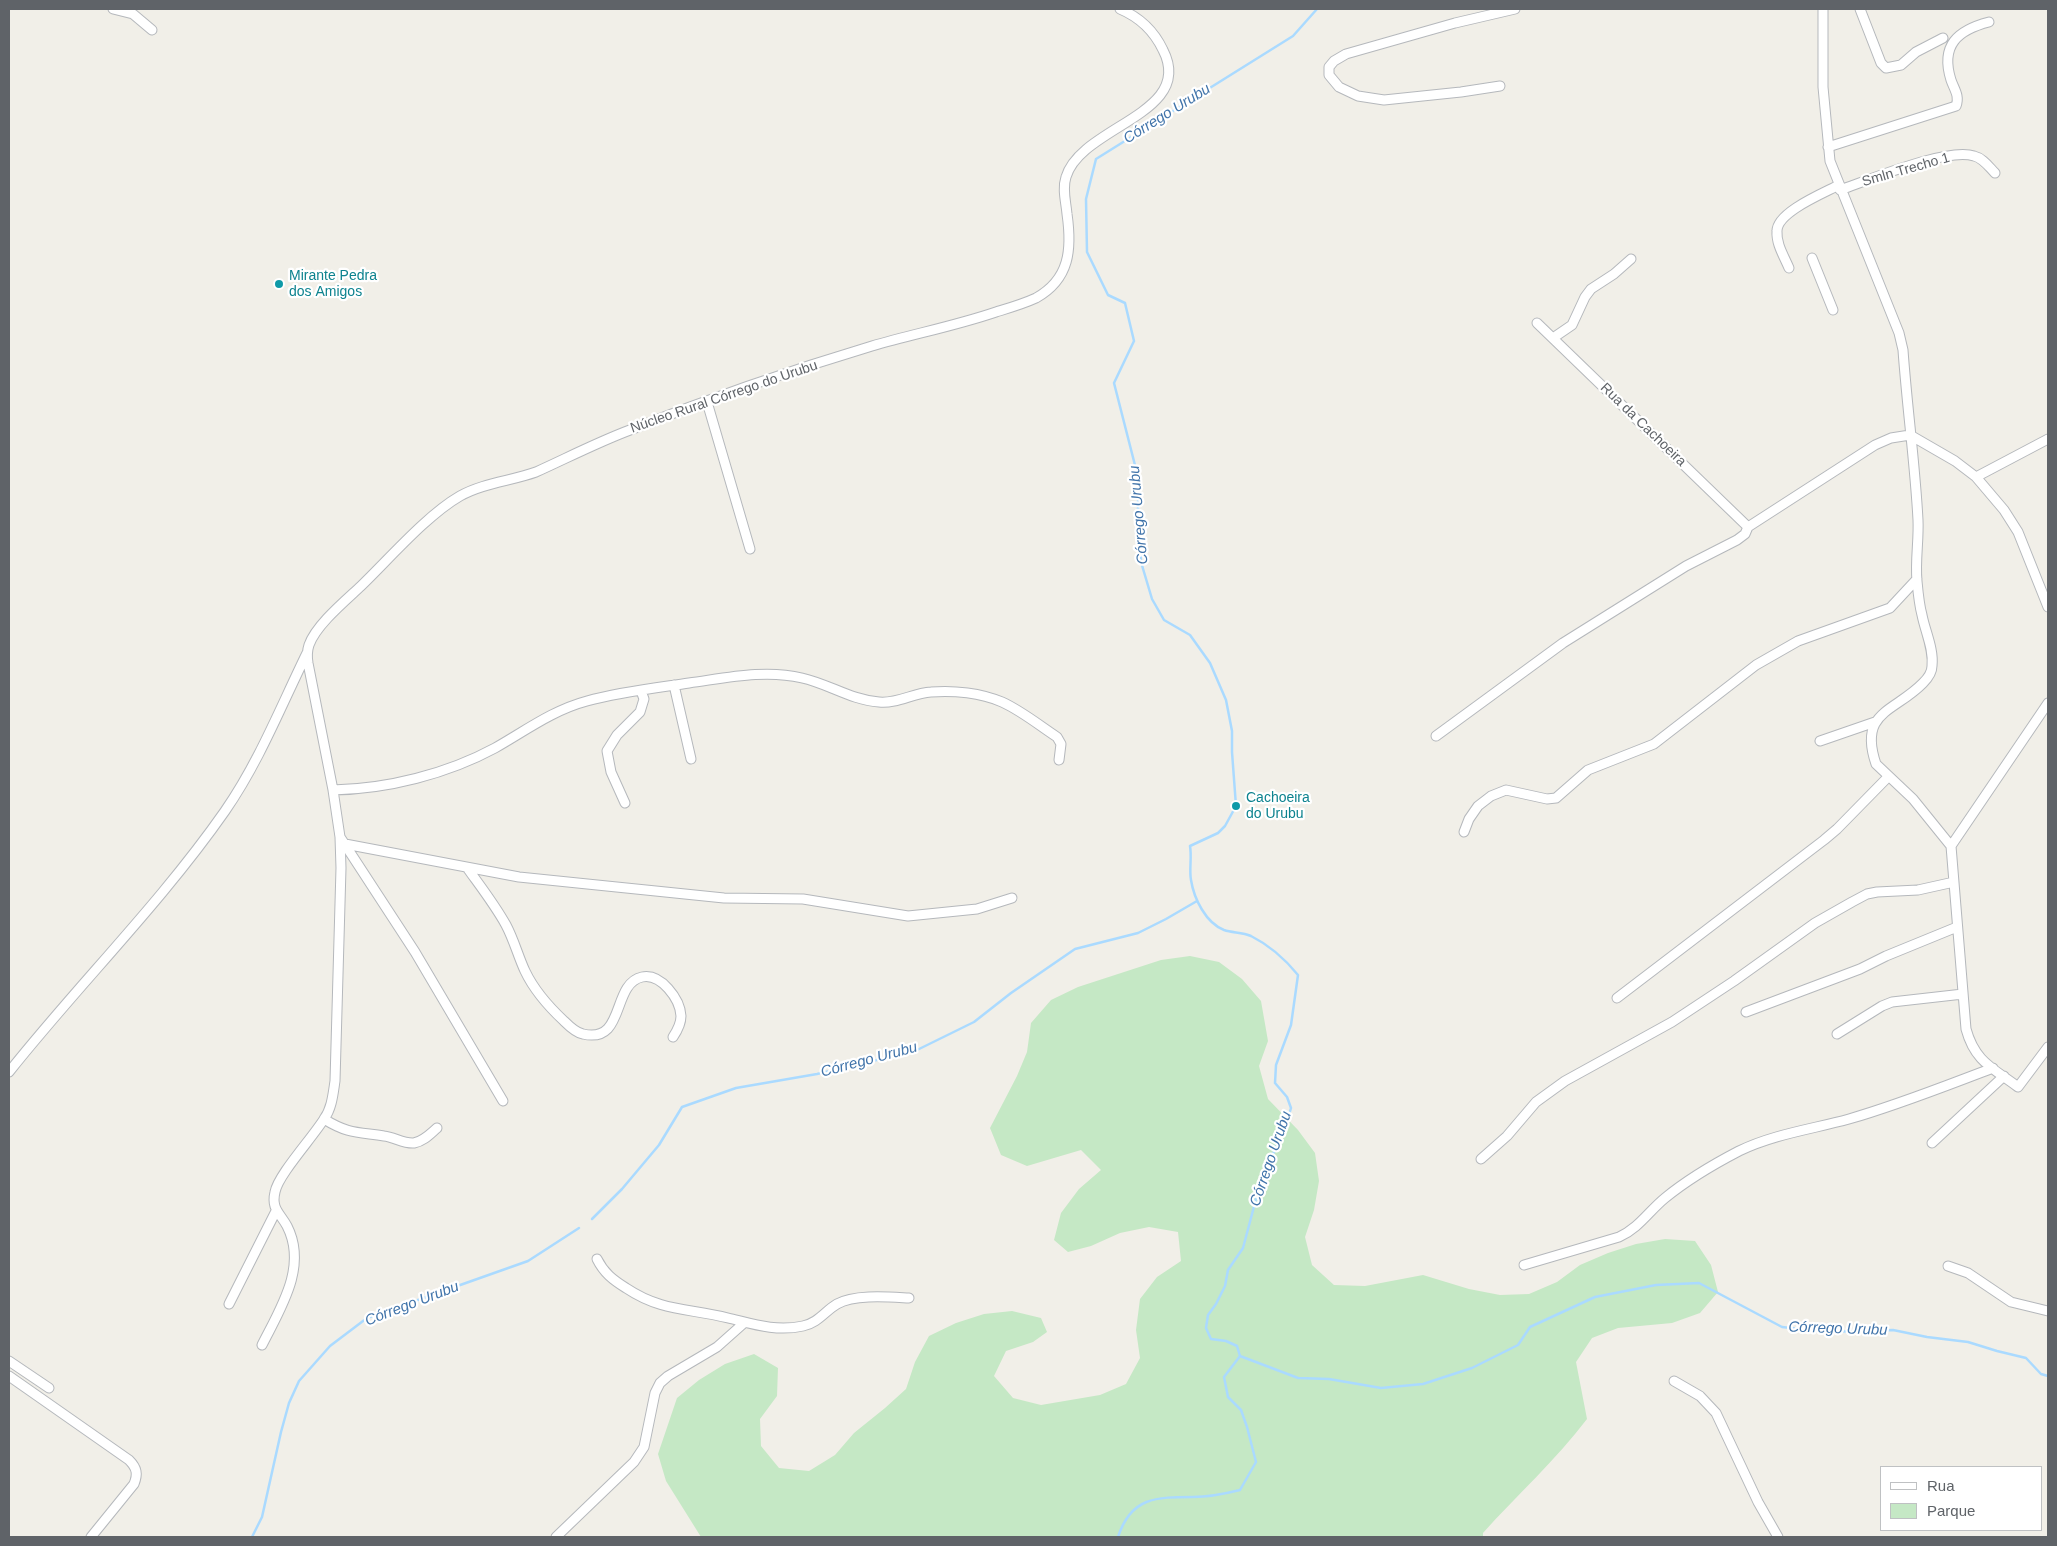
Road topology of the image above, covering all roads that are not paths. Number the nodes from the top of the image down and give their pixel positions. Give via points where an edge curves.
1 (113, 9) edge
2 (1120, 9) edge
3 (1515, 9) edge
4 (1823, 9) edge
5 (1860, 9) edge
6 (1989, 22) dead end
7 (152, 30) dead end
8 (1943, 38) dead end
9 (1500, 86) dead end
10 (1828, 147) junction
11 (1995, 173) dead end
12 (1840, 188) junction
13 (1812, 258) dead end
14 (1630, 259) dead end
15 (1789, 268) dead end
16 (1833, 310) dead end
17 (1538, 323) dead end
18 (1553, 338) junction
19 (707, 402) junction
20 (1910, 436) junction
21 (2048, 439) edge
22 (1976, 477) junction
23 (1748, 527) junction
24 (750, 549) dead end
25 (1916, 579) junction
26 (2048, 607) edge
27 (307, 651) junction
28 (674, 685) junction
29 (642, 691) junction
30 (2048, 703) edge
31 (1875, 722) junction
32 (1436, 736) dead end
33 (1820, 741) dead end
34 (691, 760) dead end
35 (1059, 760) dead end
36 (1888, 777) junction
37 (333, 790) junction
38 (625, 803) dead end
39 (1464, 832) dead end
40 (343, 840) junction
41 (1951, 846) junction
42 (468, 869) junction
43 (1954, 882) junction
44 (1012, 898) dead end
45 (1957, 927) junction
46 (1963, 994) junction
47 (1617, 998) dead end
48 (1746, 1012) dead end
49 (1837, 1034) dead end
50 (673, 1037) dead end
51 (2048, 1047) edge
52 (1993, 1068) junction
53 (9, 1072) edge
54 (2004, 1076) junction
55 (503, 1101) dead end
56 (324, 1119) junction
57 (437, 1128) dead end
58 (1932, 1143) dead end
59 (1481, 1159) dead end
60 (276, 1211) junction
61 (597, 1259) dead end
62 (1524, 1265) dead end
63 (1948, 1266) dead end
64 (909, 1298) dead end
65 (229, 1304) dead end
66 (2048, 1311) edge
67 (744, 1323) junction
68 (262, 1345) dead end
69 (9, 1361) edge
70 (9, 1376) edge
71 (1674, 1381) dead end
72 (49, 1388) dead end
73 (91, 1537) edge
74 (556, 1537) edge
75 (1778, 1537) edge

1 - 7 street via 133,14
2 - 19 street, Núcleo Rural Córrego do Urubu via 1144,23 1154,35 1164,51 1170,79 1161,96 1099,138 1080,156 1066,176 1064,194 1070,234 1069,252 1060,278 1052,287 1014,306 849,354
3 - 9 street via 1346,54 1334,61 1329,75 1339,87 1358,96 1384,100
4 - 10 street
5 - 8 street via 1886,68 1901,65 1916,52
6 - 10 street via 1964,30 1947,55 1946,64 1958,98 1956,106
10 - 12 street
11 - 12 street, Smln Trecho 1 via 1973,155 1944,157
12 - 15 street, Smln Trecho 1 via 1802,204 1777,225 1779,246
12 - 20 street via 1899,334
13 - 16 street
14 - 18 street via 1592,289 1572,325
17 - 18 street, Rua da Cachoeira
18 - 23 street, Rua da Cachoeira
19 - 24 street
19 - 27 street, Núcleo Rural Córrego do Urubu via 629,430 533,473 462,495 431,519 345,601 313,637
20 - 22 street
20 - 23 street via 1874,444
20 - 25 street via 1918,523
21 - 22 street
22 - 26 street via 2018,532
23 - 32 street via 1737,540 1686,566 1563,643
25 - 31 street via 1932,669 1915,691
25 - 39 street via 1890,608 1812,636 1756,665 1654,744 1588,770 1556,798 1506,790 1491,796 1474,812
27 - 37 street
27 - 53 street, Núcleo Rural Córrego do Urubu via 268,735 225,810 190,857
28 - 29 street
28 - 34 street
28 - 35 street via 776,674 803,678 865,700 881,702 928,692 968,693 1002,702 1057,737 1061,744
29 - 37 street via 587,701 560,711 460,764 390,784
29 - 38 street via 644,699 640,712 617,735 607,751 611,772
30 - 41 street
31 - 33 street
31 - 36 street via 1874,758
36 - 41 street via 1913,799
36 - 47 street via 1831,834
37 - 40 street
40 - 42 street
40 - 55 street via 415,952
40 - 56 street via 335,1080
41 - 43 street
42 - 44 street via 724,898 804,899 908,916 977,909
42 - 50 street via 506,925 537,992 571,1027 581,1034 603,1032 616,1017 624,993 633,982 642,977 653,977 665,984 677,1002 681,1016
43 - 45 street
43 - 59 street via 1918,890 1867,894 1815,923 1672,1022 1565,1081 1536,1102 1507,1136
45 - 46 street
45 - 48 street via 1860,969
46 - 49 street via 1892,1002
46 - 52 street via 1969,1041 1980,1058
51 - 54 street via 2018,1087
52 - 54 street
52 - 62 street via 1903,1102 1740,1151 1664,1199 1632,1232
54 - 58 street
56 - 57 street via 356,1134 409,1142 426,1138
56 - 60 street via 275,1190
60 - 65 street
60 - 68 street via 287,1226 293,1244 293,1275 287,1296
61 - 67 street via 616,1282 653,1303
63 - 66 street via 1968,1273 2011,1302
64 - 67 street via 848,1300 837,1304 812,1324 803,1326 771,1329
67 - 74 street via 717,1347 660,1384 655,1393 644,1447 634,1462
69 - 72 street
70 - 73 street via 136,1467 134,1484
71 - 75 street via 1700,1396 1716,1414

